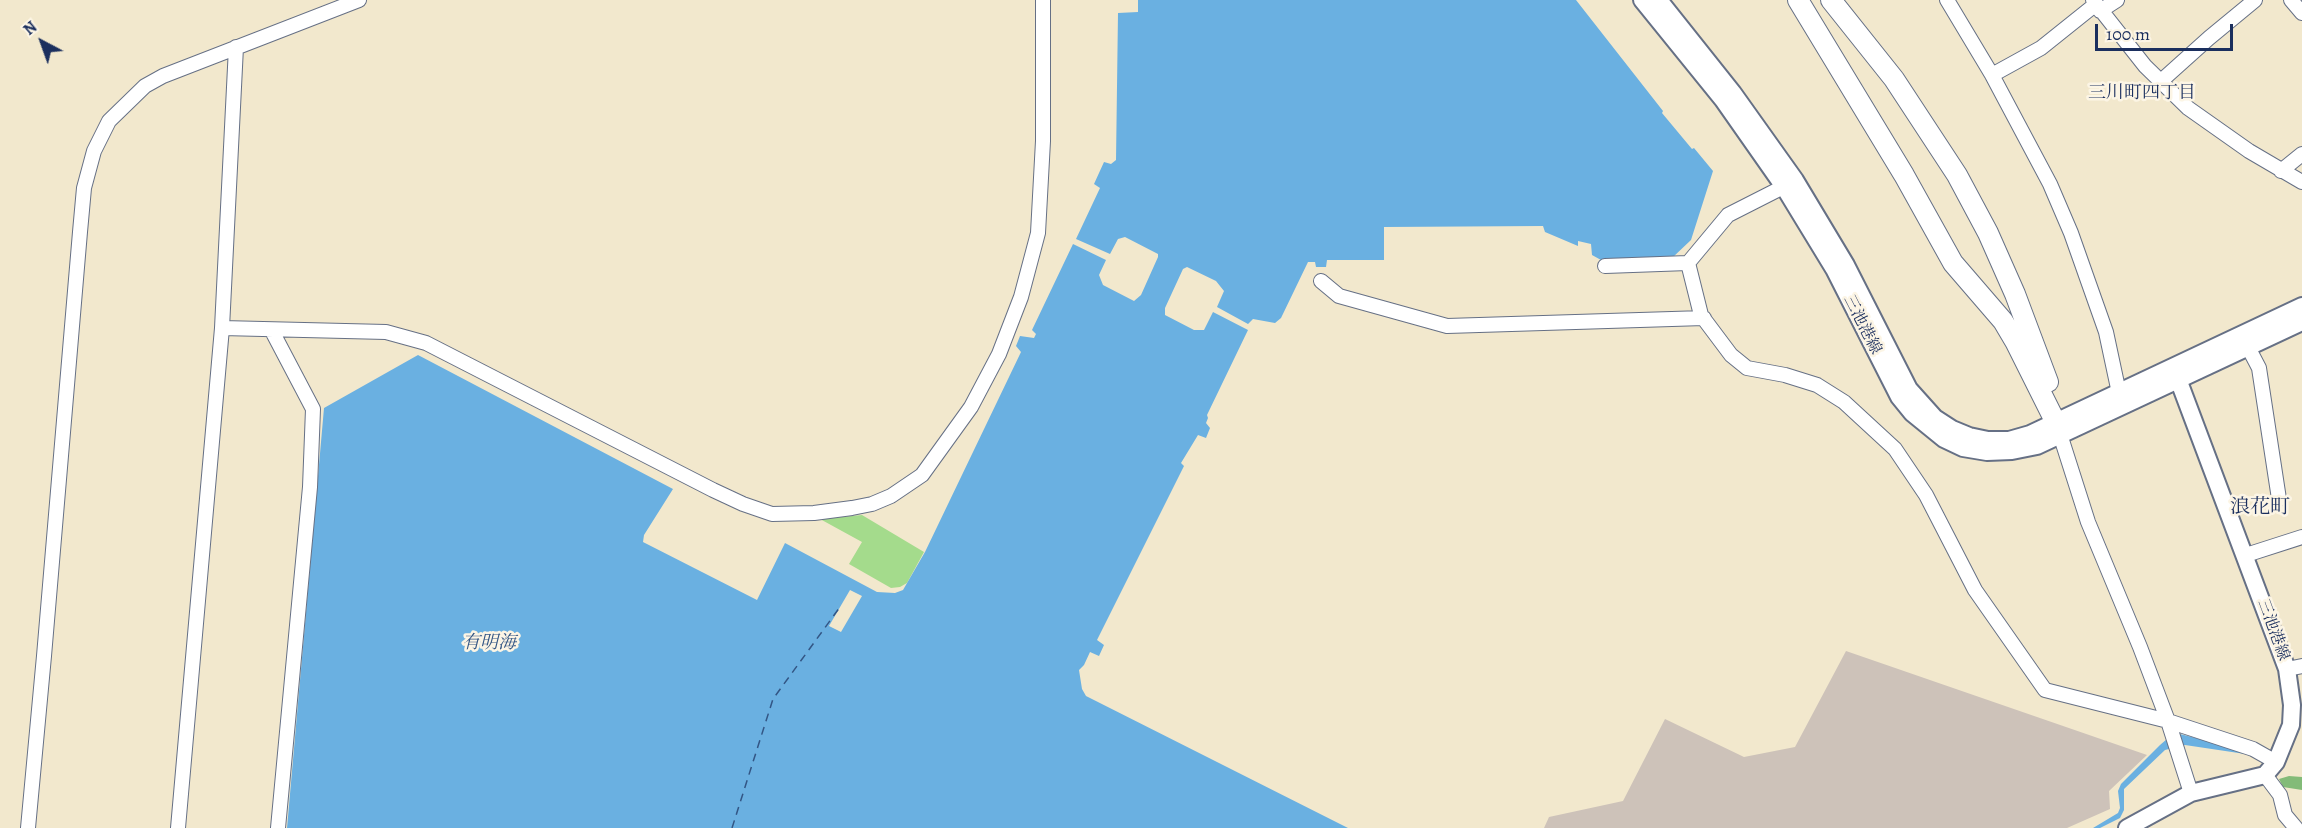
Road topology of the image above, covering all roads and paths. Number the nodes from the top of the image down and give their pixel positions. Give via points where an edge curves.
1 (359, 0) edge
2 (1043, 0) edge
3 (1642, 0) edge
4 (1798, 0) edge
5 (1831, 0) edge
6 (1947, 0) edge
7 (2117, 0) edge
8 (2255, 0) edge
9 (2291, 0) edge
10 (1664, 2) edge
11 (2096, 5) edge
12 (2302, 13) edge
13 (236, 47) junction
14 (1992, 75) junction
15 (2160, 82) junction
16 (2302, 154) edge
17 (2281, 171) junction
18 (2302, 182) edge
19 (1790, 184) junction
20 (1688, 263) junction
21 (1605, 266) dead end
22 (1321, 281) dead end
23 (2302, 306) edge
24 (1704, 318) junction
25 (2302, 322) edge
26 (222, 328) junction
27 (272, 331) junction
28 (2248, 347) junction
29 (2175, 374) junction
30 (2119, 393) junction
31 (2058, 429) junction
32 (2278, 499) dead end
33 (2302, 537) edge
34 (2246, 555) junction
35 (2295, 668) edge
36 (2168, 721) junction
37 (2271, 768) junction
38 (2191, 793) junction
39 (28, 828) edge
40 (178, 828) edge
41 (278, 828) edge
42 (2127, 828) edge
43 (2296, 828) edge

1 - 13 street
2 - 27 street via 1043,141 1038,233 1021,297 999,354 971,407 922,475 891,496 852,508 771,514 713,490 426,343 386,332
3 - 19 main road, 三池港線
4 - 31 highway via 1953,263 2003,321
5 - 31 highway via 1928,127 1977,213 2015,294 2047,378
6 - 14 street
7 - 11 street
8 - 15 street
9 - 12 street
10 - 19 main road, 三池港線 via 1733,93
11 - 14 street via 2042,48
11 - 15 street
13 - 26 street
13 - 39 street via 145,86 109,122 94,151 86,179
14 - 30 street via 2050,184 2071,233 2106,332
15 - 17 street via 2217,130
16 - 17 street
17 - 18 street
19 - 20 street via 1728,215
19 - 31 main road, 三池港線 via 1846,265 1909,389 1935,418 1952,429 1988,440 2009,440
20 - 21 street
20 - 24 street
22 - 24 street via 1339,296 1447,326
23 - 29 main road, 三池港線
24 - 36 street via 1731,355 1747,368 1817,386 1844,402 1895,449 1926,495 1975,590 2045,690
25 - 28 main road, 三池港線
26 - 27 street
26 - 40 street
27 - 41 street via 314,409
28 - 29 main road, 三池港線
28 - 32 street via 2259,368
29 - 30 main road, 三池港線
29 - 31 main road, 三池港線
29 - 34 main road, 三池港線
30 - 31 main road, 三池港線
31 - 36 street via 2088,522
33 - 34 street
34 - 35 main road, 三池港線
35 - 37 main road, 三池港線 via 2291,725
36 - 37 street via 2253,749
36 - 38 street
37 - 38 main road
37 - 43 street via 2285,815
38 - 42 main road

